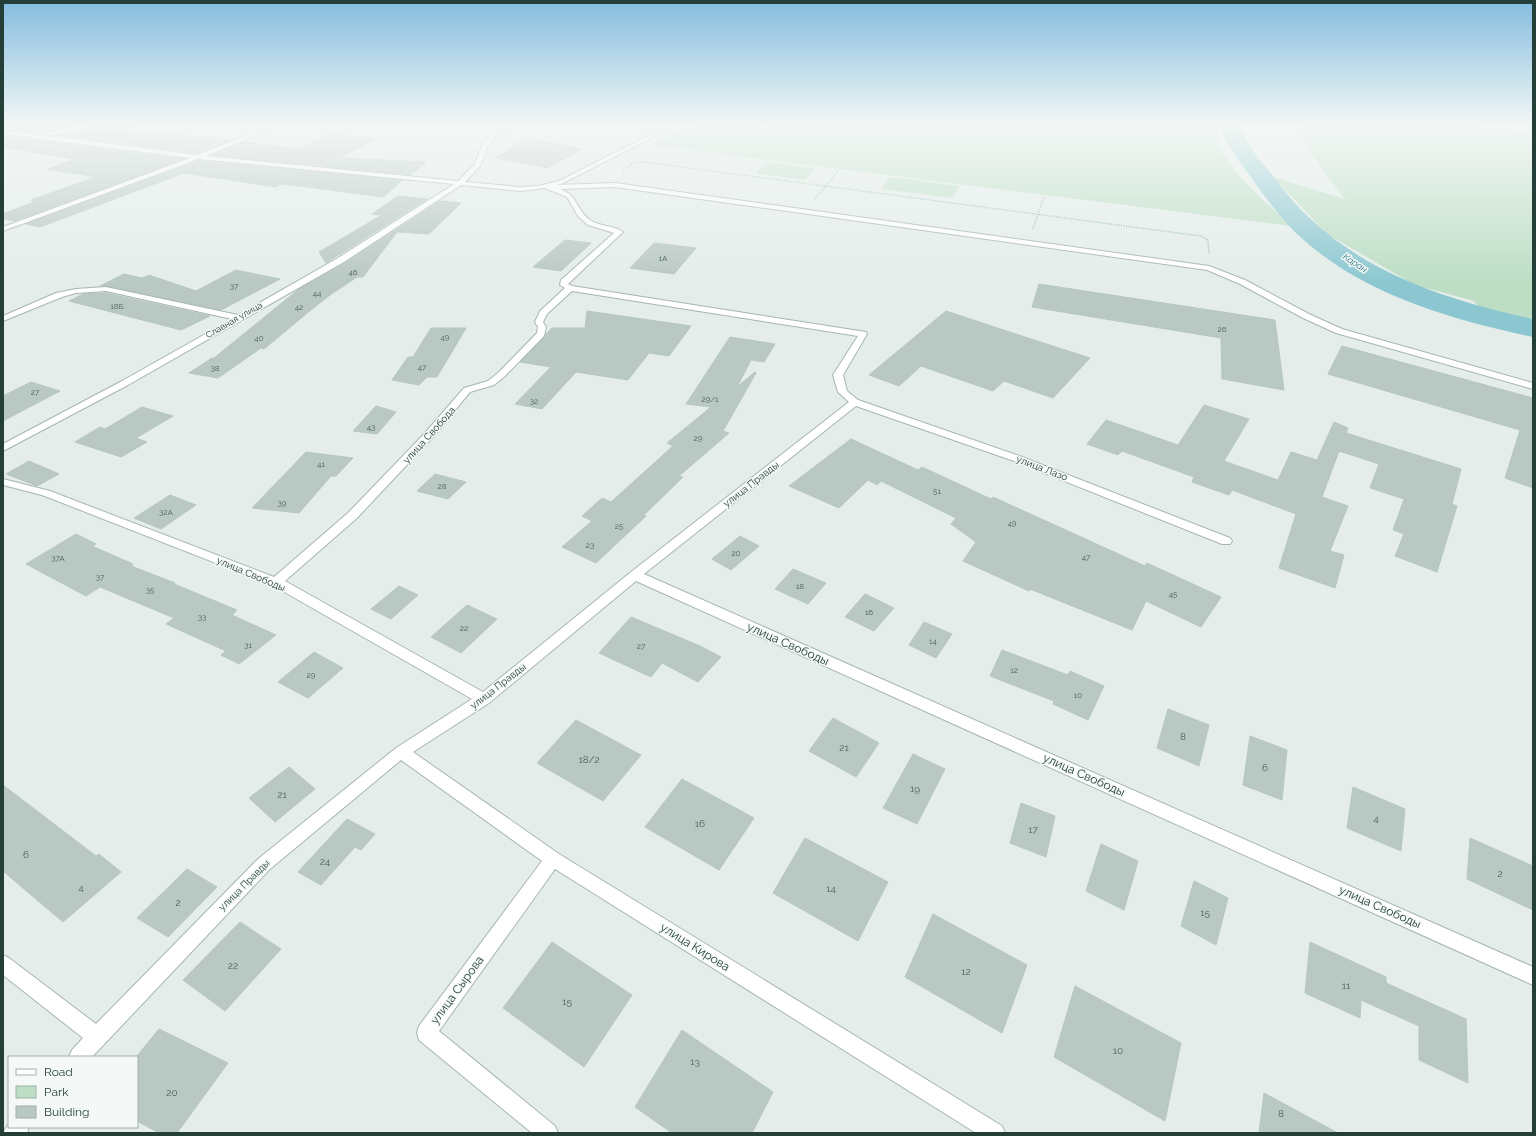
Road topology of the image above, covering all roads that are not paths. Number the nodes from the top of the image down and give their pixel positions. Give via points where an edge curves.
1 (146, 177) edge
2 (397, 177) edge
3 (466, 177) edge
4 (571, 177) edge
5 (460, 183) junction
6 (546, 186) junction
7 (3, 229) edge
8 (570, 288) junction
9 (239, 318) junction
10 (3, 319) edge
11 (1533, 386) edge
12 (855, 402) junction
13 (3, 448) edge
14 (3, 482) edge
15 (1226, 541) dead end
16 (635, 575) junction
17 (276, 582) junction
18 (484, 699) junction
19 (401, 752) junction
20 (553, 859) junction
21 (3, 964) edge
22 (1533, 976) edge
23 (97, 1037) junction
24 (80, 1056) edge
25 (548, 1133) edge
26 (995, 1133) edge

1 - 7 street
2 - 5 street
3 - 5 street, Славная улица
4 - 6 street
5 - 6 street via 520,189
5 - 9 street, Славная улица via 341,260
6 - 8 street via 570,196 577,212 594,226 619,232 564,282 564,285
6 - 11 street via 605,184 1209,268 1339,330
8 - 12 street via 863,334 838,375 844,392
8 - 17 street, улица Свобода via 543,313 539,322 541,334 502,374 491,382 467,390 430,435 353,515
9 - 10 street via 106,289 59,295
9 - 13 street, Славная улица
12 - 15 street, улица Лазо via 1018,459
12 - 16 street, улица Правды
14 - 17 street, улица Свободы via 46,493
16 - 18 street, улица Правды
16 - 22 street, улица Свободы
17 - 18 street, улица Свободы
18 - 19 street, улица Правды
19 - 20 street, улица Кирова
19 - 23 street, улица Правды via 264,864
20 - 25 street, улица Сырова via 426,1033
20 - 26 street, улица Кирова
21 - 23 street
23 - 24 street, улица Правды

